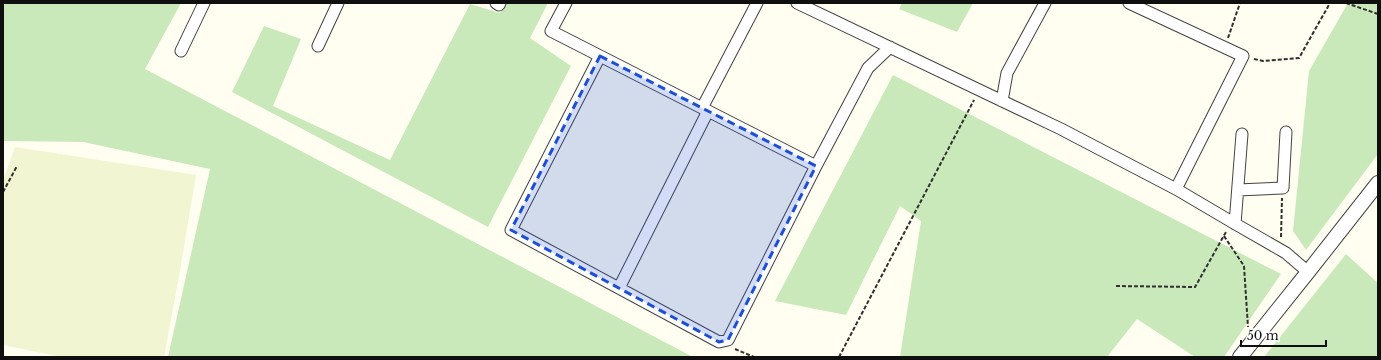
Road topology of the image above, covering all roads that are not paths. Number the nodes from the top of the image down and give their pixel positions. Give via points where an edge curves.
1 (204, 3) edge
2 (338, 3) edge
3 (496, 3) edge
4 (500, 3) edge
5 (566, 3) edge
6 (757, 3) edge
7 (797, 3) edge
8 (1045, 3) edge
9 (1129, 3) edge
10 (318, 46) dead end
11 (890, 47) junction
12 (181, 51) dead end
13 (600, 56) junction
14 (1002, 101) junction
15 (705, 110) junction
16 (1286, 132) dead end
17 (1242, 134) dead end
18 (816, 166) junction
19 (1378, 183) edge
20 (1176, 190) junction
21 (1238, 190) junction
22 (1234, 223) junction
23 (1308, 272) junction
24 (619, 288) junction
25 (1240, 357) edge

1 - 12 street
2 - 10 street
3 - 4 street
5 - 13 street via 551,31
6 - 15 street
7 - 11 street
8 - 14 street via 1007,73
9 - 20 street via 1243,56
11 - 14 street
11 - 18 street via 868,68
13 - 15 street
13 - 24 street via 511,230
14 - 20 street
15 - 18 street
15 - 24 street
16 - 21 street via 1283,188
17 - 21 street
18 - 24 street via 728,340 719,342
19 - 23 street
20 - 22 street
21 - 22 street
22 - 23 street via 1281,250
23 - 25 street

